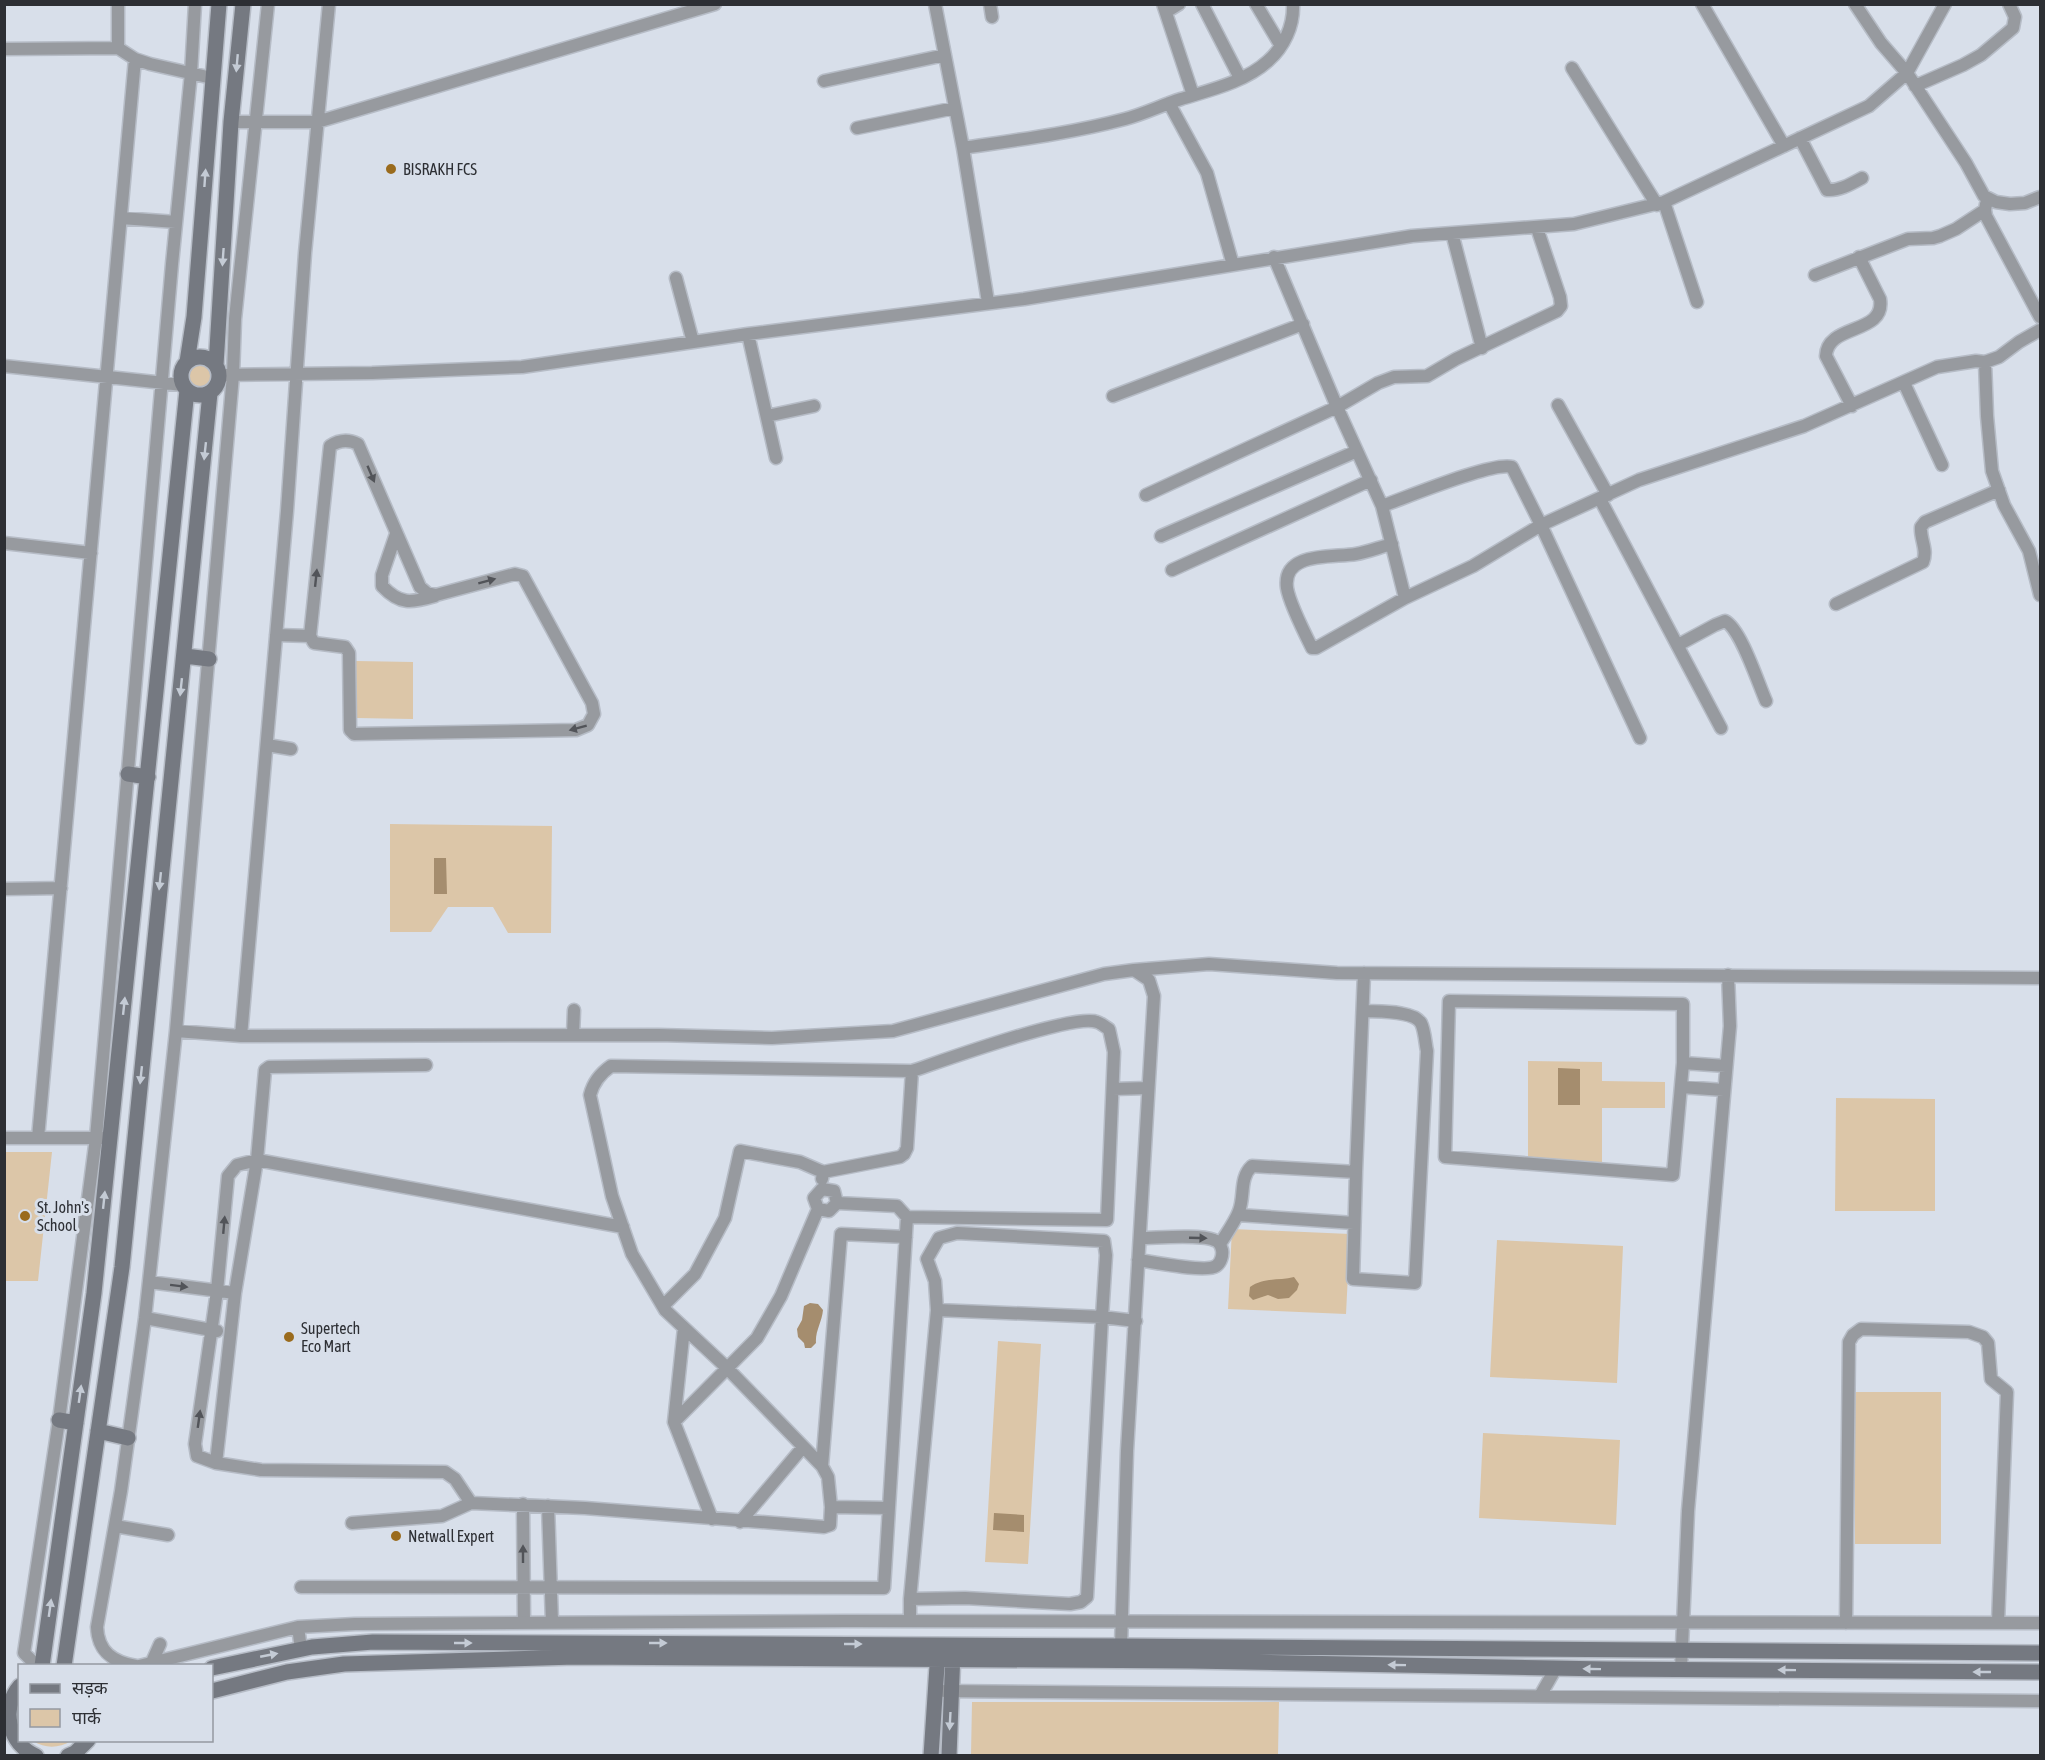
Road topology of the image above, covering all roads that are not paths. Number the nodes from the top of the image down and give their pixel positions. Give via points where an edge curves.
1 (118, 4) edge
2 (195, 4) edge
3 (219, 4) edge
4 (243, 4) edge
5 (268, 4) edge
6 (329, 4) edge
7 (715, 4) edge
8 (935, 4) edge
9 (1179, 4) edge
10 (1202, 4) edge
11 (1256, 4) edge
12 (1293, 4) edge
13 (1702, 4) edge
14 (1855, 4) edge
15 (1945, 4) edge
16 (2009, 4) edge
17 (1165, 8) edge
18 (1281, 46) junction
19 (118, 48) junction
20 (4, 49) edge
21 (945, 55) junction
22 (135, 59) junction
23 (1572, 68) dead end
24 (191, 73) junction
25 (1907, 73) junction
26 (212, 78) junction
27 (1240, 78) junction
28 (824, 81) dead end
29 (1915, 86) junction
30 (1193, 95) junction
31 (1169, 103) junction
32 (955, 108) junction
33 (231, 122) junction
34 (256, 122) junction
35 (317, 122) junction
36 (857, 128) dead end
37 (1800, 138) junction
38 (1784, 146) junction
39 (963, 148) junction
40 (1862, 178) dead end
41 (2040, 197) edge
42 (1661, 204) junction
43 (1987, 205) junction
44 (121, 218) junction
45 (176, 222) junction
46 (1537, 228) junction
47 (1452, 233) junction
48 (1274, 257) junction
49 (1859, 257) junction
50 (1233, 265) junction
51 (1815, 275) dead end
52 (676, 278) dead end
53 (1697, 302) dead end
54 (988, 303) junction
55 (2037, 303) edge
56 (2040, 317) edge
57 (1302, 324) junction
58 (2040, 330) edge
59 (747, 334) junction
60 (693, 342) junction
61 (1482, 348) junction
62 (187, 362) junction
63 (1985, 362) junction
64 (4, 366) edge
65 (223, 372) junction
66 (296, 374) junction
67 (106, 377) junction
68 (162, 383) junction
69 (1904, 383) junction
70 (185, 388) junction
71 (210, 393) junction
72 (1113, 396) dead end
73 (1558, 405) dead end
74 (814, 406) dead end
75 (1852, 406) junction
76 (1337, 407) junction
77 (766, 416) junction
78 (1357, 451) junction
79 (776, 458) dead end
80 (1941, 465) dead end
81 (1371, 480) junction
82 (1999, 490) junction
83 (1146, 495) dead end
84 (1604, 497) junction
85 (1382, 506) junction
86 (1541, 525) junction
87 (396, 534) junction
88 (1161, 536) dead end
89 (4, 543) edge
90 (1392, 544) junction
91 (91, 553) junction
92 (1172, 570) dead end
93 (436, 595) junction
94 (2040, 595) edge
95 (1405, 598) junction
96 (1836, 604) dead end
97 (276, 635) junction
98 (310, 636) junction
99 (1678, 645) junction
100 (185, 656) junction
101 (209, 659) junction
102 (1766, 701) dead end
103 (1720, 728) dead end
104 (1640, 738) dead end
105 (267, 745) junction
106 (291, 748) dead end
107 (128, 774) junction
108 (148, 777) junction
109 (61, 888) junction
110 (4, 890) edge
111 (1134, 970) junction
112 (1364, 973) junction
113 (1728, 975) junction
114 (2040, 978) edge
115 (574, 1011) dead end
116 (1363, 1011) junction
117 (176, 1031) junction
118 (573, 1035) junction
119 (241, 1036) junction
120 (1683, 1063) junction
121 (426, 1065) dead end
122 (1726, 1066) junction
123 (912, 1071) junction
124 (1681, 1087) junction
125 (1148, 1088) junction
126 (1113, 1089) junction
127 (1724, 1090) junction
128 (4, 1138) edge
129 (38, 1138) junction
130 (103, 1138) junction
131 (257, 1160) junction
132 (823, 1172) junction
133 (1356, 1172) junction
134 (822, 1189) junction
135 (837, 1203) junction
136 (818, 1209) junction
137 (1238, 1215) junction
138 (908, 1217) junction
139 (1354, 1223) junction
140 (623, 1227) junction
141 (906, 1237) junction
142 (1140, 1238) junction
143 (1220, 1244) junction
144 (1138, 1260) junction
145 (149, 1282) junction
146 (218, 1291) junction
147 (235, 1293) junction
148 (663, 1306) junction
149 (937, 1310) junction
150 (1102, 1317) junction
151 (145, 1318) junction
152 (1136, 1321) junction
153 (684, 1328) junction
154 (212, 1330) junction
155 (229, 1333) junction
156 (726, 1367) junction
157 (59, 1420) junction
158 (674, 1422) junction
159 (76, 1423) junction
160 (98, 1431) junction
161 (128, 1438) junction
162 (803, 1447) junction
163 (216, 1463) junction
164 (822, 1466) junction
165 (471, 1503) junction
166 (523, 1504) junction
167 (548, 1506) junction
168 (831, 1507) junction
169 (889, 1508) junction
170 (712, 1520) junction
171 (740, 1522) junction
172 (352, 1523) dead end
173 (115, 1526) junction
174 (168, 1535) dead end
175 (302, 1587) dead end
176 (523, 1587) junction
177 (550, 1588) junction
178 (910, 1599) junction
179 (989, 1599) junction
180 (910, 1621) junction
181 (988, 1621) junction
182 (552, 1622) junction
183 (1120, 1622) junction
184 (1683, 1622) junction
185 (524, 1623) junction
186 (1845, 1623) junction
187 (1998, 1623) junction
188 (2040, 1623) edge
189 (298, 1627) junction
190 (160, 1644) dead end
191 (1121, 1646) junction
192 (301, 1649) junction
193 (1682, 1650) junction
194 (946, 1652) junction
195 (2040, 1653) edge
196 (152, 1662) junction
197 (42, 1664) edge
198 (64, 1664) edge
199 (130, 1664) edge
200 (143, 1664) edge
201 (213, 1668) edge
202 (1556, 1668) junction
203 (1682, 1669) junction
204 (2040, 1671) edge
205 (18, 1688) edge
206 (1543, 1690) junction
207 (213, 1691) edge
208 (934, 1691) junction
209 (951, 1691) junction
210 (2040, 1701) edge
211 (7, 1702) edge
212 (9, 1733) edge
213 (86, 1742) edge
214 (32, 1755) edge
215 (68, 1755) edge
216 (932, 1755) edge
217 (949, 1755) edge

1 - 19 street
2 - 24 street
3 - 26 street
4 -> 33 street
5 - 34 street
6 - 35 street
7 - 35 street
8 - 21 street
9 - 17 street
10 - 27 street
11 - 18 street
12 - 18 street via 1294,15
13 - 38 street
14 - 25 street
15 - 25 street
16 - 29 street via 2015,17 2013,28 1981,55
17 - 30 street
18 - 27 street via 1267,62
19 - 20 street
19 - 22 street
21 - 28 street
21 - 32 street
22 - 24 street
22 - 44 street
23 - 42 street
24 - 26 street
24 - 45 street
25 - 29 street
25 - 37 street via 1869,106
62 -> 26 street via 194,317
27 - 30 street
29 - 43 street via 1966,163
30 - 31 street
31 - 39 street via 1127,118
31 - 50 street via 1207,173
32 - 36 street
32 - 39 street
33 - 34 street
33 -> 65 street
34 - 35 street
34 - 65 street via 235,319
35 - 66 street
37 - 38 street
37 - 40 street via 1827,190
38 - 42 street
39 - 54 street
41 - 43 street via 2025,203
42 - 46 street via 1574,224
42 - 53 street
43 - 49 street via 1940,236 1908,239
43 - 55 street via 1986,216
44 - 45 street
44 - 67 street
45 - 68 street
46 - 47 street
46 - 61 street via 1561,306
47 - 48 street
47 - 61 street
48 - 50 street
48 - 57 street
49 - 51 street
49 - 75 street via 1880,299 1879,313 1830,342 1826,349
50 - 54 street
52 - 60 street
54 - 59 street
55 - 56 street
57 - 72 street
57 - 76 street
58 - 63 street
59 - 60 street
59 - 77 street
60 - 66 street via 522,367
61 - 76 street via 1427,376 1394,377 1378,383
62 - 65 street via 206,357
62 - 70 street via 182,373
63 - 69 street via 1937,367
63 - 82 street via 1992,471
64 - 67 street
65 - 66 street
65 - 71 street
65 - 101 street
66 - 97 street
67 - 68 street
67 - 91 street
68 - 70 street
68 - 107 street
69 - 75 street
69 - 80 street
70 - 71 street via 198,396
70 - 108 street
71 -> 100 street
73 - 84 street
74 - 77 street
75 - 84 street via 1804,426 1639,480
76 - 78 street
76 - 83 street
77 - 79 street
78 - 81 street
78 - 88 street
81 - 85 street
81 - 92 street
82 - 94 street via 2028,551
82 - 96 street via 1925,522 1921,527 1923,562
84 - 86 street
84 - 99 street
85 - 86 street via 1507,466 1514,470
85 - 90 street
86 - 95 street via 1473,566
86 - 104 street
87 - 93 street via 420,587
87 - 93 street via 382,585 392,596 407,601
98 -> 87 street via 330,446 337,441 358,444
89 - 91 street
90 - 95 street
90 - 95 street via 1356,554 1304,560 1288,575 1287,589 1312,648
91 - 109 street
93 -> 98 street via 515,574 523,576 592,703 594,714 588,725 576,730 354,734 350,730 349,653 345,647 314,643
97 - 98 street
97 - 105 street
99 - 102 street via 1714,625 1728,622 1738,634
99 - 103 street
100 - 101 street
100 -> 160 street via 122,1267
101 - 117 street
105 - 106 street
105 - 119 street
107 - 108 street
107 - 130 street
130 -> 108 street
109 - 110 street
109 - 129 street
111 - 112 street via 1209,964
111 - 118 street via 1104,974 893,1031 772,1038
111 - 125 street via 1149,980 1154,996
112 - 113 street
112 - 116 street
113 - 114 street
113 - 122 street via 1730,1026
115 - 118 street
116 - 133 street
116 - 139 street via 1412,1014 1424,1031 1427,1051 1415,1283 1353,1279
117 - 119 street
117 - 145 street
118 - 119 street
120 - 122 street
120 - 124 street
120 - 124 street via 1683,1004 1449,1001 1446,1157 1673,1175
121 - 131 street via 266,1068
122 - 127 street
123 - 126 street via 1064,1024 1096,1021 1109,1029 1114,1052
123 - 132 street via 904,1154
123 - 140 street via 611,1066 602,1073 590,1095 612,1196
124 - 127 street
125 - 126 street
125 - 142 street
126 - 138 street via 1107,1220
127 - 184 street via 1688,1510
128 - 129 street
129 - 130 street
130 - 157 street
159 -> 130 street via 94,1293
131 - 140 street
146 -> 131 street via 228,1176 237,1164
131 - 147 street
132 - 134 street
132 - 148 street via 800,1162 740,1151 725,1218 695,1274
133 - 137 street via 1252,1166 1244,1177
133 - 139 street
134 - 135 street via 834,1191
134 - 136 street via 814,1198
135 - 136 street via 829,1211
135 - 138 street via 897,1206
136 - 156 street via 781,1296 757,1338
137 - 139 street
137 - 143 street
138 - 141 street
140 - 148 street via 632,1254
141 - 164 street via 841,1234
141 - 169 street
142 -> 143 street via 1208,1238
142 - 144 street
143 - 144 street via 1220,1263 1211,1269
144 - 152 street
145 -> 146 street
145 - 151 street
146 - 147 street
146 - 154 street
147 - 155 street
148 - 153 street
149 - 150 street
149 - 150 street via 935,1281 927,1259 939,1238 957,1233 1104,1242
149 - 178 street
150 - 152 street
150 - 179 street via 1087,1596 1070,1604
151 - 154 street
151 - 161 street
152 - 183 street
153 - 156 street
153 - 158 street
154 - 155 street
163 -> 154 street via 198,1458 195,1444
155 - 163 street
156 - 158 street
156 - 162 street
157 - 159 street
157 - 197 street via 24,1653
158 - 170 street
197 -> 159 street
160 - 161 street
160 - 198 street
161 - 173 street
162 - 164 street
162 - 171 street
163 - 165 street via 261,1470 445,1472 455,1479
164 - 168 street via 828,1477
165 - 166 street
165 - 172 street via 442,1516
166 - 167 street
176 -> 166 street
167 - 170 street
167 - 177 street
168 - 169 street
168 - 171 street via 830,1525 824,1527
169 - 177 street via 884,1588
170 - 171 street
173 - 174 street
173 - 199 street via 98,1639 102,1649 121,1663
175 - 176 street
176 - 177 street
176 - 185 street
177 - 182 street
178 - 179 street
178 - 180 street
179 - 181 street
180 - 181 street
180 - 182 street
181 - 183 street
182 - 185 street
183 - 184 street
183 - 191 street
184 - 186 street
184 - 193 street
185 - 189 street
186 - 187 street
186 - 187 street via 1849,1342 1861,1329 1969,1332 1988,1343 1991,1379 2007,1392
187 - 188 street
189 - 192 street
189 - 196 street
190 - 196 street
191 - 193 street
191 - 194 street
192 -> 194 street via 373,1642
201 -> 192 street
193 - 195 street
193 - 203 street
202 -> 194 street
194 - 207 street via 344,1664 287,1672
194 - 208 street
194 - 209 street
196 - 200 street
203 -> 202 street
202 - 206 street
204 -> 203 street
205 - 211 street
206 - 209 street
206 - 210 street
208 - 209 street
208 - 216 street
209 -> 217 street
211 - 212 street
212 - 214 street
213 - 215 street

